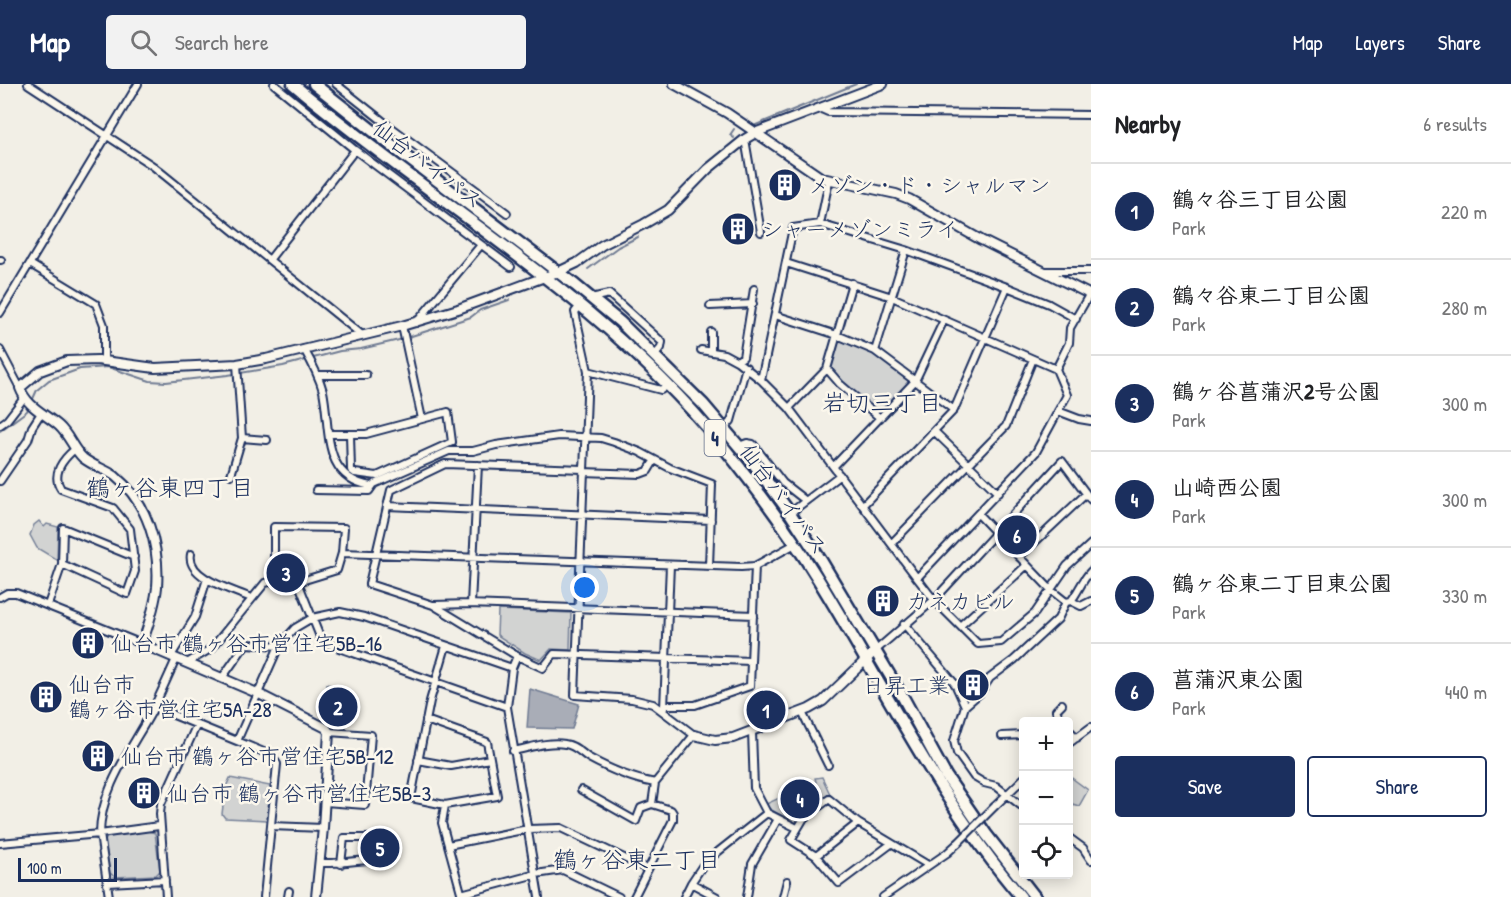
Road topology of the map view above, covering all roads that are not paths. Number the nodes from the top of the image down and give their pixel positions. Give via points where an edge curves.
1 (28, 84) edge
2 (138, 84) edge
3 (274, 84) edge
4 (292, 84) edge
5 (314, 84) edge
6 (336, 84) edge
7 (674, 84) edge
8 (883, 84) edge
9 (819, 108) junction
10 (1091, 116) edge
11 (757, 132) junction
12 (108, 134) junction
13 (744, 139) junction
14 (356, 150) junction
15 (398, 167) junction
16 (390, 177) junction
17 (829, 181) junction
18 (507, 213) dead end
19 (820, 224) junction
20 (761, 232) dead end
21 (481, 245) junction
22 (906, 250) junction
23 (270, 259) junction
24 (786, 262) junction
25 (30, 264) junction
26 (511, 267) dead end
27 (1040, 271) junction
28 (1091, 271) edge
29 (558, 272) junction
30 (544, 277) junction
31 (852, 283) junction
32 (1007, 287) junction
33 (754, 289) dead end
34 (1090, 295) edge
35 (892, 297) junction
36 (753, 304) junction
37 (580, 306) junction
38 (714, 307) dead end
39 (0, 313) edge
40 (775, 315) junction
41 (1076, 319) junction
42 (944, 320) junction
43 (416, 322) junction
44 (711, 332) dead end
45 (404, 334) junction
46 (362, 335) junction
47 (837, 335) junction
48 (986, 338) junction
49 (304, 349) junction
50 (0, 350) edge
51 (701, 350) dead end
52 (711, 351) junction
53 (876, 351) junction
54 (1033, 359) junction
55 (104, 361) junction
56 (737, 361) junction
57 (746, 367) junction
58 (238, 369) junction
59 (827, 369) junction
60 (1056, 369) junction
61 (588, 371) junction
62 (318, 375) junction
63 (366, 375) dead end
64 (761, 380) junction
65 (915, 381) junction
66 (668, 385) junction
67 (20, 388) junction
68 (28, 402) junction
69 (789, 408) junction
70 (954, 410) junction
71 (1058, 411) junction
72 (41, 413) junction
73 (880, 418) junction
74 (422, 419) junction
75 (1091, 421) edge
76 (0, 424) edge
77 (724, 429) junction
78 (935, 432) junction
79 (329, 434) junction
80 (350, 434) junction
81 (585, 437) junction
82 (242, 438) junction
83 (267, 440) dead end
84 (739, 446) junction
85 (75, 449) junction
86 (654, 461) junction
87 (969, 464) junction
88 (478, 465) junction
89 (834, 466) junction
90 (583, 470) junction
91 (840, 475) junction
92 (231, 476) dead end
93 (0, 481) edge
94 (371, 486) junction
95 (316, 490) dead end
96 (998, 493) junction
97 (1086, 494) junction
98 (1091, 500) edge
99 (806, 501) junction
100 (863, 505) junction
101 (387, 506) junction
102 (476, 510) junction
103 (790, 513) junction
104 (581, 514) junction
105 (979, 515) junction
106 (711, 519) junction
107 (995, 532) junction
108 (892, 543) junction
109 (1091, 543) edge
110 (795, 544) junction
111 (342, 553) junction
112 (375, 553) junction
113 (191, 554) dead end
114 (1019, 556) junction
115 (134, 557) junction
116 (472, 557) junction
117 (579, 562) junction
118 (62, 564) junction
119 (670, 565) junction
120 (1027, 565) junction
121 (710, 566) junction
122 (754, 566) junction
123 (1091, 571) edge
124 (917, 578) junction
125 (207, 579) junction
126 (274, 581) junction
127 (298, 582) junction
128 (1051, 590) junction
129 (0, 597) edge
130 (251, 598) junction
131 (934, 600) junction
132 (1069, 601) junction
133 (1091, 603) edge
134 (471, 604) junction
135 (48, 605) junction
136 (433, 605) junction
137 (578, 609) junction
138 (668, 613) junction
139 (754, 615) junction
140 (312, 618) junction
141 (904, 624) junction
142 (960, 626) junction
143 (142, 644) junction
144 (279, 646) junction
145 (446, 646) junction
146 (875, 651) junction
147 (577, 655) junction
148 (517, 656) junction
149 (173, 657) junction
150 (666, 658) junction
151 (751, 661) junction
152 (866, 661) junction
153 (187, 663) junction
154 (512, 668) junction
155 (222, 678) junction
156 (434, 682) junction
157 (257, 693) junction
158 (1062, 704) dead end
159 (965, 706) junction
160 (154, 707) junction
161 (507, 707) junction
162 (664, 709) junction
163 (802, 712) junction
164 (1060, 717) edge
165 (426, 720) junction
166 (197, 724) junction
167 (1091, 727) edge
168 (329, 732) junction
169 (752, 732) junction
170 (1073, 734) edge
171 (694, 735) junction
172 (1019, 735) edge
173 (1002, 736) dead end
174 (1077, 738) junction
175 (237, 741) junction
176 (1073, 741) edge
177 (513, 751) junction
178 (490, 759) junction
179 (418, 760) junction
180 (828, 765) dead end
181 (1019, 782) edge
182 (655, 783) junction
183 (582, 790) dead end
184 (1007, 793) junction
185 (325, 802) junction
186 (652, 804) junction
187 (1019, 804) edge
188 (445, 805) junction
189 (767, 813) junction
190 (778, 819) junction
191 (858, 823) junction
192 (159, 826) junction
193 (272, 826) junction
194 (323, 828) junction
195 (797, 828) junction
196 (528, 829) junction
197 (100, 834) junction
198 (1073, 841) edge
199 (0, 843) edge
200 (448, 844) junction
201 (891, 844) junction
202 (816, 856) junction
203 (1091, 860) edge
204 (319, 863) junction
205 (341, 864) junction
206 (928, 865) junction
207 (647, 870) junction
208 (536, 874) junction
209 (165, 880) junction
210 (787, 881) dead end
211 (108, 883) junction
212 (691, 883) junction
213 (462, 896) edge
214 (886, 896) edge
215 (109, 897) edge
216 (166, 897) edge
217 (264, 897) edge
218 (316, 897) edge
219 (539, 897) edge
220 (619, 897) edge
221 (634, 897) edge
222 (684, 897) edge
223 (717, 897) edge
224 (747, 897) edge
225 (783, 897) edge
226 (1021, 897) edge
227 (1035, 897) edge

1 - 12 street
2 - 12 street
3 - 14 street
4 - 15 highway, 仙台バイパス / 4
5 - 29 highway, 仙台バイパス / 4
6 - 18 street
7 - 11 street
8 - 9 street
9 - 10 street via 828,112
9 - 11 street
11 - 13 street
11 - 17 street
12 - 23 street
12 - 25 street
13 - 20 street
13 - 29 street via 668,210
14 - 16 street
14 - 23 street
15 - 16 street
15 - 30 highway, 仙台バイパス / 4
16 - 21 street
17 - 19 street
17 - 27 street via 909,199
19 - 22 street
19 - 24 street via 793,228
21 - 26 street
21 - 43 street
22 - 32 street
22 - 35 street
23 - 46 street
24 - 31 street
24 - 40 street
25 - 39 street
25 - 55 street via 96,304 104,325
27 - 28 street
27 - 34 street
29 - 30 street
29 - 77 highway, 仙台バイパス / 4 via 655,355
30 - 37 highway, 仙台バイパス / 4
30 - 43 street
31 - 35 street
31 - 47 street
32 - 41 street
32 - 48 street
33 - 36 street
34 - 41 street
35 - 42 street
35 - 53 street
36 - 38 street
36 - 56 street via 743,357
37 - 61 street via 575,312
37 - 66 highway, 仙台バイパス / 4
40 - 47 street
40 - 64 street
41 - 60 street
42 - 48 street
42 - 65 street
43 - 45 street
44 - 52 street
45 - 46 street
45 - 74 street
46 - 49 street
47 - 53 street
47 - 59 street
48 - 54 street
48 - 70 street
49 - 58 street
49 - 62 street
50 - 67 street
51 - 52 street
52 - 56 street
53 - 65 street
54 - 60 street
54 - 87 street via 1006,426
55 - 58 street via 155,368
55 - 67 street via 81,359 53,365
56 - 57 street
57 - 64 street
57 - 77 street via 731,422
58 - 82 street
59 - 69 street
59 - 73 street
60 - 71 street via 1067,395
61 - 66 street via 661,390
61 - 81 street
62 - 63 street
62 - 79 street
64 - 69 street
65 - 70 street
65 - 73 street
66 - 110 highway, 仙台バイパス / 4 via 752,483
67 - 68 street
68 - 72 street
68 - 76 street
69 - 89 street
70 - 78 street
71 - 75 street
71 - 96 street via 1036,452
72 - 85 street via 59,426
72 - 93 street
73 - 89 street
74 - 80 street via 366,434
74 - 80 street via 448,412 452,442 377,476 351,470
77 - 84 highway, 仙台バイパス / 4
78 - 87 street
78 - 100 street
79 - 80 street
79 - 94 street via 337,466 350,480
81 - 86 street via 614,442
81 - 90 street
81 - 94 street via 559,436 473,451 449,451
82 - 83 street
82 - 92 street
84 - 99 street via 753,444 783,483
84 - 103 highway, 仙台バイパス / 4
85 - 115 street via 56,472 56,482 61,489 113,508 130,529
85 - 143 street via 127,488 151,527 157,587
86 - 90 street via 648,471 640,474
86 - 106 street via 712,484
87 - 96 street
87 - 108 street
88 - 90 street
88 - 101 street via 445,464 391,490
88 - 102 street
89 - 91 street
90 - 104 street
91 - 99 street
91 - 100 street
94 - 95 street via 369,491
96 - 105 street
97 - 98 street
97 - 107 street via 1062,461
97 - 114 street
99 - 103 street
100 - 108 street
101 - 102 street
101 - 112 street
102 - 104 street
102 - 116 street
103 - 146 highway, 仙台バイパス / 4
104 - 106 street
104 - 117 street
105 - 107 street
105 - 124 street
106 - 121 street
107 - 114 street
107 - 131 street
108 - 124 street
109 - 128 street via 1067,566
110 - 122 street
110 - 152 highway, 仙台バイパス / 4
111 - 112 street
111 - 126 street via 344,528 274,526
111 - 127 street via 337,570
112 - 116 street
112 - 136 street via 369,584
113 - 125 street via 194,571
114 - 120 street
115 - 118 street via 135,571 127,594
115 - 118 street via 63,528
116 - 117 street
116 - 134 street
117 - 119 street
117 - 137 street
118 - 135 street
119 - 121 street
119 - 138 street
120 - 128 street
120 - 142 street
121 - 122 street
122 - 139 street
123 - 132 street
124 - 131 street
125 - 130 street
125 - 149 street via 195,617
126 - 127 street
126 - 130 street via 261,586
127 - 140 street
128 - 132 street
128 - 142 street via 1035,613 1001,642 978,644
129 - 135 street via 16,593
130 - 153 street via 213,648
131 - 141 street
131 - 142 street
132 - 133 street via 1081,606
132 - 159 street via 1058,619 990,678
134 - 136 street
134 - 137 street
135 - 143 street
136 - 148 street
137 - 138 street
137 - 147 street
138 - 139 street
138 - 150 street
139 - 151 street
140 - 144 street via 295,628
140 - 145 street via 340,612 364,617
140 - 156 street via 322,642
141 - 146 street
141 - 159 street via 956,684
143 - 149 street
144 - 155 street via 246,644
144 - 157 street
145 - 154 street
145 - 156 street
146 - 152 street
146 - 227 highway, 仙台バイパス / 4 via 946,776
147 - 148 street via 554,654 543,668
147 - 150 street
147 - 162 street via 575,695 632,699
148 - 154 street
149 - 153 street
149 - 160 street
150 - 151 street
150 - 162 street
151 - 162 street via 750,686 695,705
152 - 163 street via 823,701
152 - 226 highway, 仙台バイパス / 4 via 957,811
153 - 155 street
154 - 161 street
155 - 157 street
156 - 161 street
156 - 165 street
157 - 168 street
157 - 175 street
158 - 164 street via 1056,710
159 - 184 street via 954,741 957,753 974,777
160 - 166 street
160 - 197 street via 106,795
161 - 177 street
162 - 171 street
163 - 169 street
163 - 180 street
165 - 178 street via 487,742
165 - 179 street
166 - 175 street
166 - 192 street via 161,804
167 - 174 street
168 - 185 street
168 - 185 street via 371,735 365,805
169 - 171 street via 715,740
169 - 189 street via 754,788
170 - 174 street
171 - 182 street
172 - 173 street
174 - 176 street
175 - 193 street via 271,755 277,764
177 - 182 street via 566,744 588,758 641,781
177 - 196 street
178 - 179 street via 451,766
178 - 188 street via 497,796
179 - 188 street via 411,798
181 - 184 street
182 - 186 street
183 - 186 street via 636,821 641,808
184 - 187 street
184 - 206 street, bridge via 958,843
185 - 194 street
186 - 207 street via 674,813
188 - 200 street via 442,823
189 - 190 street
189 - 212 street via 705,862
190 - 195 street
190 - 224 street via 752,864
191 - 195 street via 829,799
191 - 201 street
191 - 202 street
192 - 197 street
192 - 209 street
193 - 194 street
193 - 217 street
194 - 204 street
195 - 202 street via 791,840
196 - 200 street
196 - 207 street via 561,828
196 - 208 street
197 - 199 street
197 - 211 street
198 - 203 street
200 - 213 street
201 - 202 street via 839,883
201 - 206 street
204 - 205 street
204 - 218 street
205 - 205 street via 387,859 392,854 386,838 345,838
206 - 214 street
207 - 221 street
208 - 213 street
208 - 219 street
208 - 220 street via 563,870
209 - 211 street
209 - 216 street
210 - 225 street
211 - 215 street
212 - 222 street
212 - 223 street

